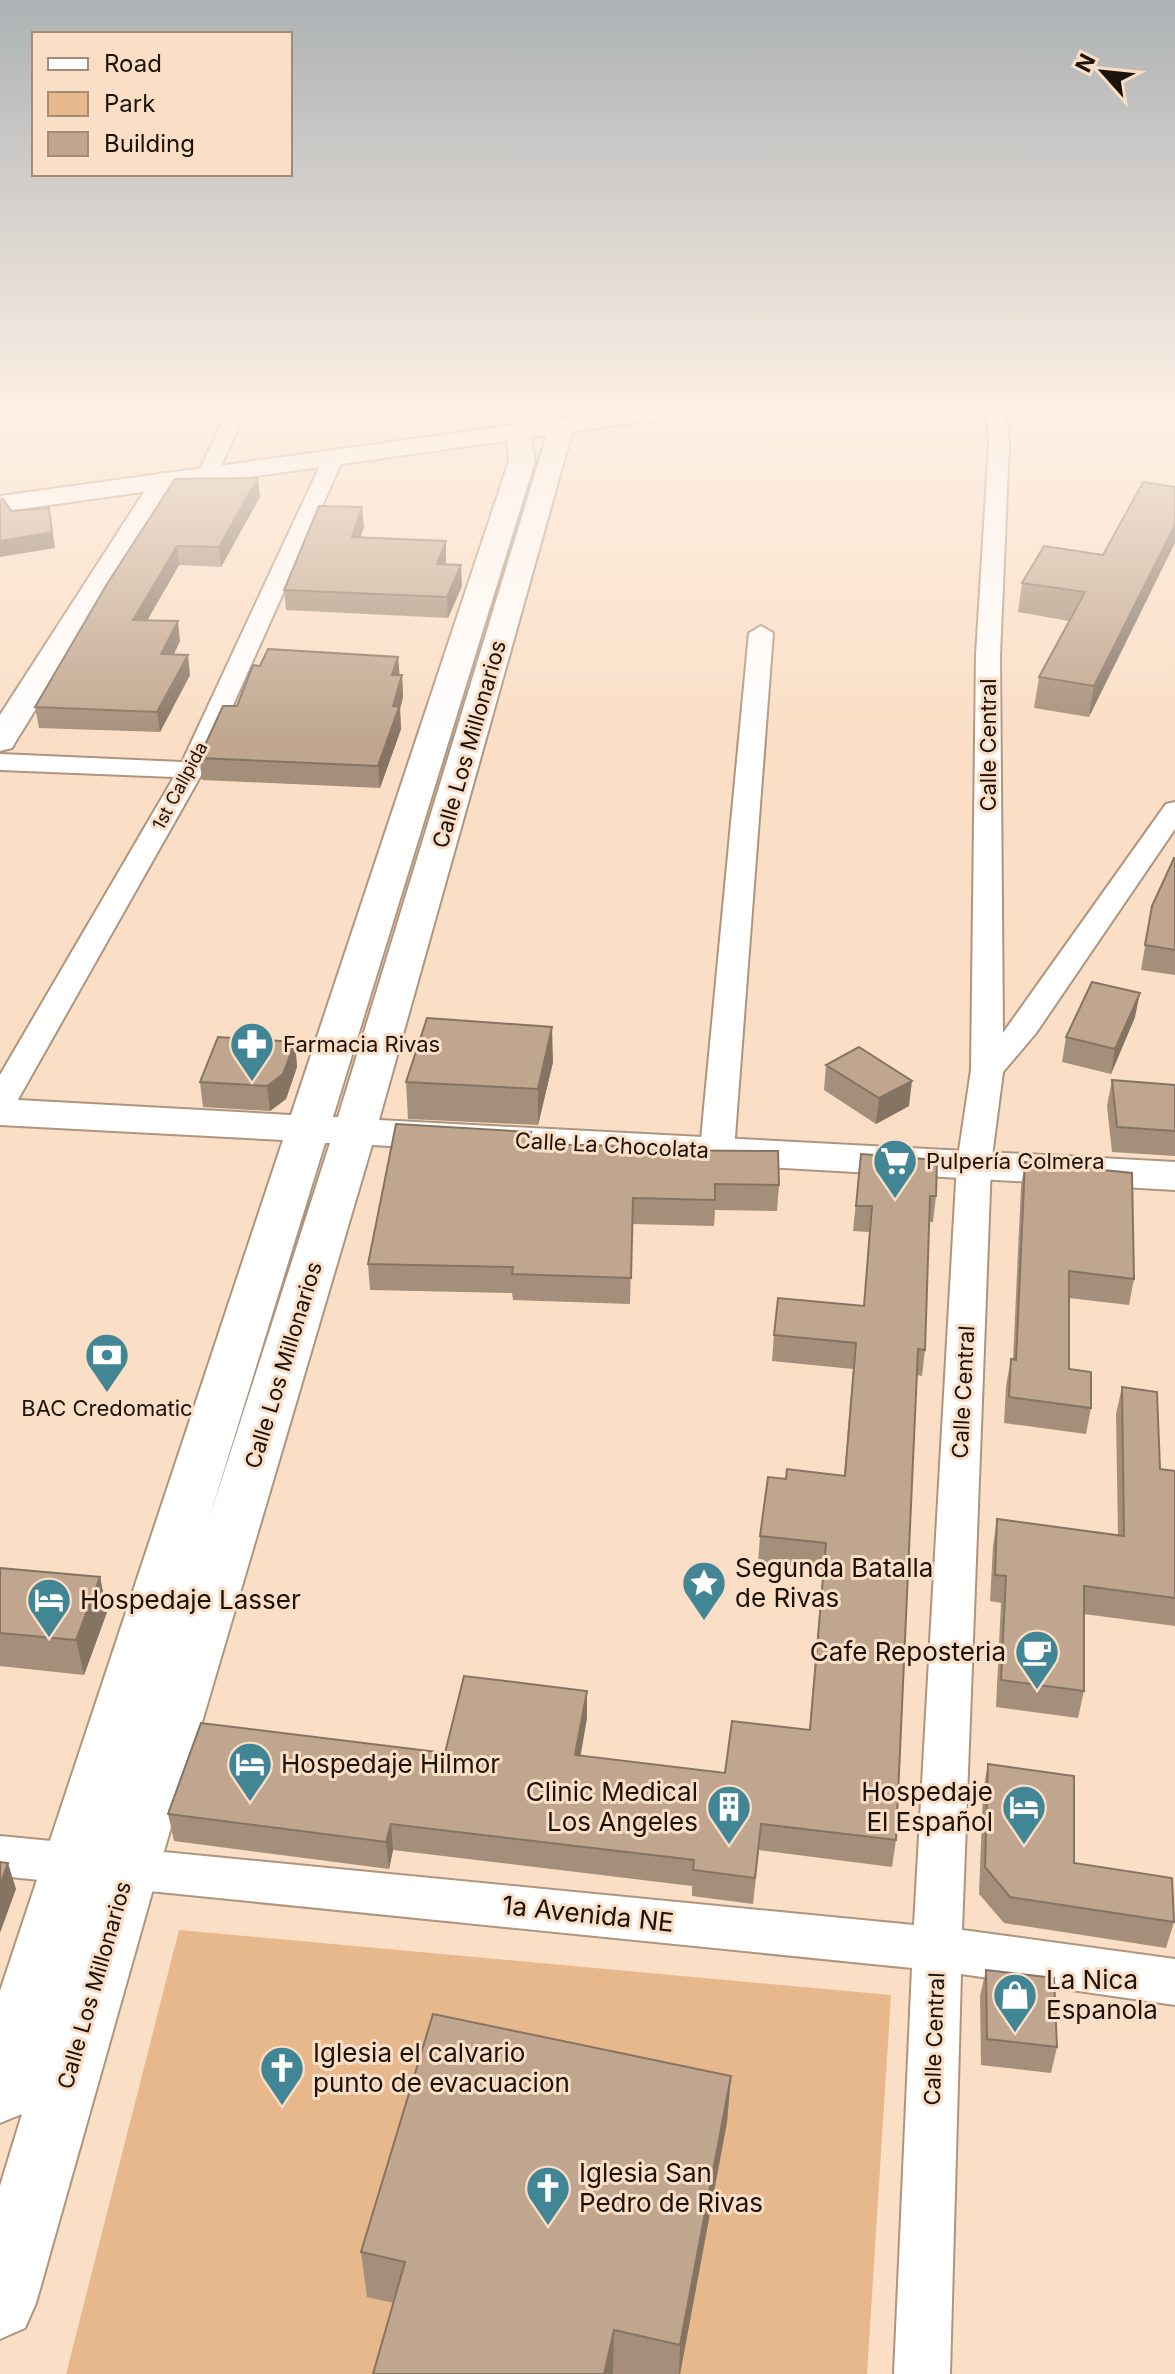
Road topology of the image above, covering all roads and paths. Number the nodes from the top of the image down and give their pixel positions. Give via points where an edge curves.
1 (138, 522) edge
2 (304, 522) edge
3 (502, 522) edge
4 (515, 522) edge
5 (995, 522) edge
6 (761, 633) dead end
7 (0, 741) edge
8 (0, 762) edge
9 (191, 770) junction
10 (1175, 810) edge
11 (987, 1070) junction
12 (0, 1103) edge
13 (0, 1112) edge
14 (309, 1129) junction
15 (355, 1131) junction
16 (717, 1150) junction
17 (974, 1164) junction
18 (1175, 1176) edge
19 (0, 1856) edge
20 (100, 1865) junction
21 (937, 1949) junction
22 (1175, 1982) edge
23 (0, 2091) edge
24 (0, 2303) edge
25 (922, 2374) edge

1 - 7 main road
2 - 9 street, 1st Callpida
3 - 14 main road, Calle Los Millonarios
4 - 15 main road, Calle Los Millonarios
5 - 11 street, Calle Central via 988,655
6 - 16 street
8 - 9 street
9 - 12 street, 1st Callpida
10 - 11 street via 1025,1026
11 - 17 street, Calle Central
13 - 14 main road, Calle La Chocolata
14 - 15 main road, Calle La Chocolata
14 - 20 main road, Calle Los Millonarios
15 - 16 main road, Calle La Chocolata
15 - 20 main road, Calle Los Millonarios
16 - 17 main road, Calle La Chocolata
17 - 18 main road, Calle La Chocolata
17 - 21 street, Calle Central
19 - 20 street, 1a Avenida NE
20 - 21 street, 1a Avenida NE
20 - 23 main road, Calle Los Millonarios
20 - 24 main road, Calle Los Millonarios
21 - 22 street, 1a Avenida NE
21 - 25 street, Calle Central

